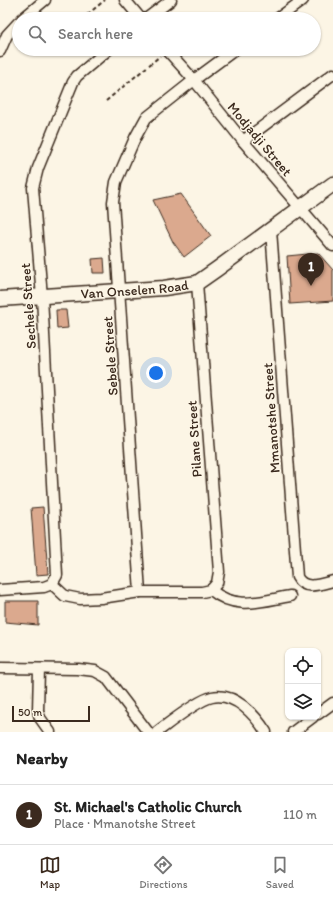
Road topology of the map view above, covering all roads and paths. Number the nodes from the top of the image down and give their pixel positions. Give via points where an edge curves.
1 (45, 0) edge
2 (104, 0) edge
3 (125, 0) edge
4 (171, 0) edge
5 (303, 0) edge
6 (30, 12) edge
7 (90, 12) edge
8 (135, 12) edge
9 (155, 12) edge
10 (287, 12) edge
11 (12, 30) edge
12 (0, 51) edge
13 (101, 56) edge
14 (159, 56) edge
15 (172, 56) edge
16 (227, 56) edge
17 (333, 74) edge
18 (194, 80) junction
19 (106, 101) dead end
20 (243, 141) junction
21 (333, 184) edge
22 (300, 208) junction
23 (271, 230) junction
24 (333, 246) edge
25 (197, 283) junction
26 (120, 290) junction
27 (42, 297) junction
28 (0, 300) edge
29 (333, 581) edge
30 (52, 584) junction
31 (0, 590) edge
32 (211, 590) junction
33 (140, 592) junction
34 (290, 596) dead end
35 (0, 668) edge
36 (38, 669) junction
37 (333, 703) edge
38 (321, 712) edge
39 (309, 720) edge
40 (50, 732) edge
41 (148, 732) edge
42 (157, 732) edge
43 (266, 732) edge
44 (292, 732) edge

1 - 6 street
2 - 7 path
3 - 8 street
4 - 9 street
5 - 10 street
11 - 12 street
13 - 27 street, Sechele Street via 77,76 67,93 34,181
14 - 19 path
15 - 18 street, Modjadji Street
16 - 18 street, Sebele Street
17 - 20 street
18 - 20 street, Modjadji Street
18 - 26 street, Sebele Street via 146,118 134,138 116,182 113,202
20 - 22 street, Modjadji Street
21 - 22 street, Van Onselen Road
22 - 23 street, Van Onselen Road
22 - 24 street, Modjadji Street
23 - 25 street, Van Onselen Road
23 - 29 street, Mmanotshe Street via 297,577 308,586
25 - 26 street, Van Onselen Road
25 - 32 street, Pilane Street via 218,572 217,583
26 - 27 street, Van Onselen Road
26 - 33 street, Sebele Street
27 - 28 street, Van Onselen Road
27 - 30 street, Sechele Street via 56,575
30 - 31 street via 44,587
30 - 33 street via 65,596 80,599
32 - 33 street
32 - 34 street via 229,601 246,604
35 - 36 street
36 - 40 street via 38,711
36 - 41 street via 78,669 100,673 106,677
37 - 38 street
39 - 44 street
42 - 43 street via 202,701 218,696 227,697 249,711

